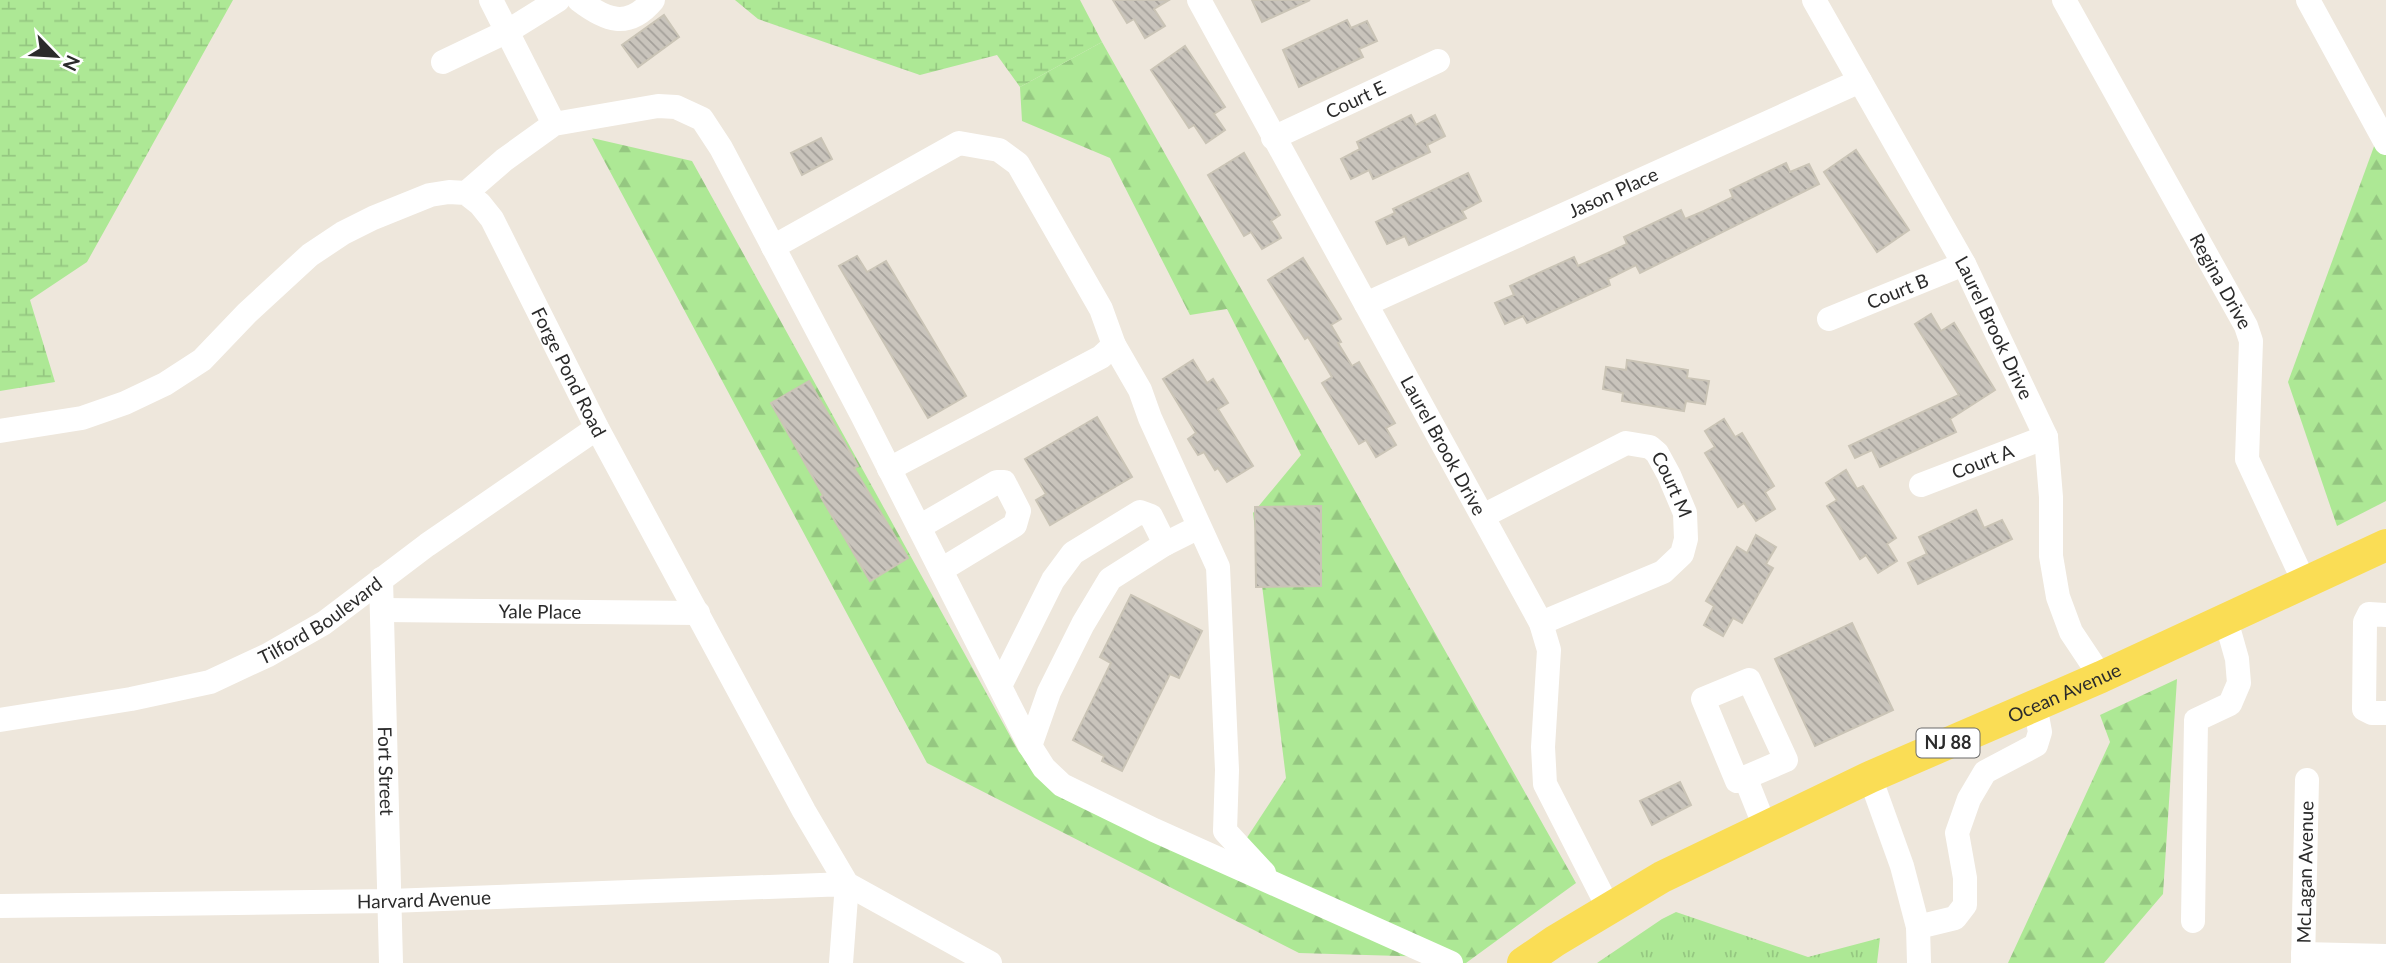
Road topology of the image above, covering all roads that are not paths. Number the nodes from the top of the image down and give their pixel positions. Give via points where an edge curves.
1 (491, 0) edge
2 (558, 0) edge
3 (579, 0) edge
4 (653, 0) edge
5 (1199, 0) edge
6 (1814, 0) edge
7 (2064, 0) edge
8 (2308, 0) edge
9 (508, 31) junction
10 (1438, 61) dead end
11 (443, 62) dead end
12 (1860, 81) junction
13 (554, 124) junction
14 (1273, 138) junction
15 (2386, 143) edge
16 (466, 192) junction
17 (773, 247) junction
18 (1964, 264) junction
19 (1366, 304) junction
20 (1829, 319) dead end
21 (1114, 345) junction
22 (597, 429) junction
23 (0, 432) edge
24 (2046, 437) junction
25 (889, 469) junction
26 (1921, 485) dead end
27 (1483, 516) junction
28 (919, 527) junction
29 (1199, 527) junction
30 (1165, 544) junction
31 (2386, 545) edge
32 (941, 570) junction
33 (382, 579) junction
34 (2305, 584) junction
35 (382, 610) junction
36 (698, 613) junction
37 (2386, 615) edge
38 (2226, 620) junction
39 (1541, 623) junction
40 (2101, 677) junction
41 (1000, 687) junction
42 (2035, 705) junction
43 (2386, 713) edge
44 (0, 720) edge
45 (1030, 746) junction
46 (1745, 777) dead end
47 (1870, 777) junction
48 (2307, 780) dead end
49 (1765, 827) junction
50 (1272, 881) junction
51 (847, 884) junction
52 (390, 901) junction
53 (0, 906) edge
54 (1609, 909) junction
55 (2193, 921) dead end
56 (1918, 927) junction
57 (2386, 956) edge
58 (2303, 958) edge
59 (391, 963) edge
60 (841, 963) edge
61 (990, 963) edge
62 (1451, 963) edge
63 (1523, 963) edge
64 (1919, 963) edge

1 - 9 street
2 - 9 street
3 - 4 street via 611,20 646,9
5 - 14 street, Laurel Brook Drive
6 - 12 street, Laurel Brook Drive
7 - 34 street, Regina Drive via 2246,326 2251,341 2247,459
8 - 15 street
9 - 11 street
9 - 13 street
10 - 14 street, Court E
12 - 18 street, Laurel Brook Drive
12 - 19 street, Jason Place
13 - 16 street
13 - 17 street via 658,106 676,107 702,119
14 - 19 street, Laurel Brook Drive
16 - 22 street, Forge Pond Road via 492,219
16 - 23 street via 430,195 343,233 310,255 201,360 164,384 82,418
17 - 21 street via 959,143 999,150 1018,164 1101,309
17 - 25 street
18 - 20 street, Court B
18 - 24 street, Laurel Brook Drive
19 - 27 street, Laurel Brook Drive
21 - 25 street via 1101,357
21 - 29 street via 1140,390
22 - 33 street, Tilford Boulevard
22 - 36 street, Forge Pond Road
24 - 26 street, Court A
24 - 40 street, Laurel Brook Drive via 2051,556 2058,597 2071,632
25 - 28 street
27 - 39 street, Laurel Brook Drive
27 - 39 street, Court M via 1626,443 1650,447 1669,475 1685,513 1682,554 1663,572
28 - 32 street
28 - 32 street via 997,482 1004,482 1019,510 1015,525
29 - 30 street
29 - 50 street via 1218,568 1227,770 1225,831
30 - 41 street via 1151,516 1140,512 1073,553 1053,580
30 - 45 street via 1110,579 1049,692
31 - 34 main road, Ocean Avenue / NJ 88
32 - 41 street
33 - 35 street, Fort Street
33 - 44 street, Tilford Boulevard via 324,623 209,682
34 - 38 main road, Ocean Avenue / NJ 88
35 - 36 street, Yale Place
35 - 52 street, Fort Street
36 - 51 street, Forge Pond Road
37 - 43 street via 2370,614 2365,622 2364,696 2364,709
38 - 40 main road, Ocean Avenue / NJ 88
38 - 55 street via 2239,683 2230,704 2196,720
39 - 54 street, Laurel Brook Drive via 1549,650 1545,784
40 - 42 main road, Ocean Avenue / NJ 88
41 - 45 street
42 - 47 main road, Ocean Avenue / NJ 88
42 - 56 street via 2040,732 2036,745 1985,772 1969,799 1957,834 1965,905 1955,918
45 - 50 street via 1062,785
46 - 49 street
47 - 49 main road, Ocean Avenue / NJ 88
47 - 56 street
48 - 58 street, McLagan Avenue
49 - 54 main road, Ocean Avenue / NJ 88 via 1662,877
50 - 62 street
51 - 52 street, Harvard Avenue
51 - 60 street
51 - 61 street
52 - 53 street, Harvard Avenue
52 - 59 street, Fort Street
54 - 63 main road, Ocean Avenue / NJ 88
56 - 64 street
57 - 58 street

